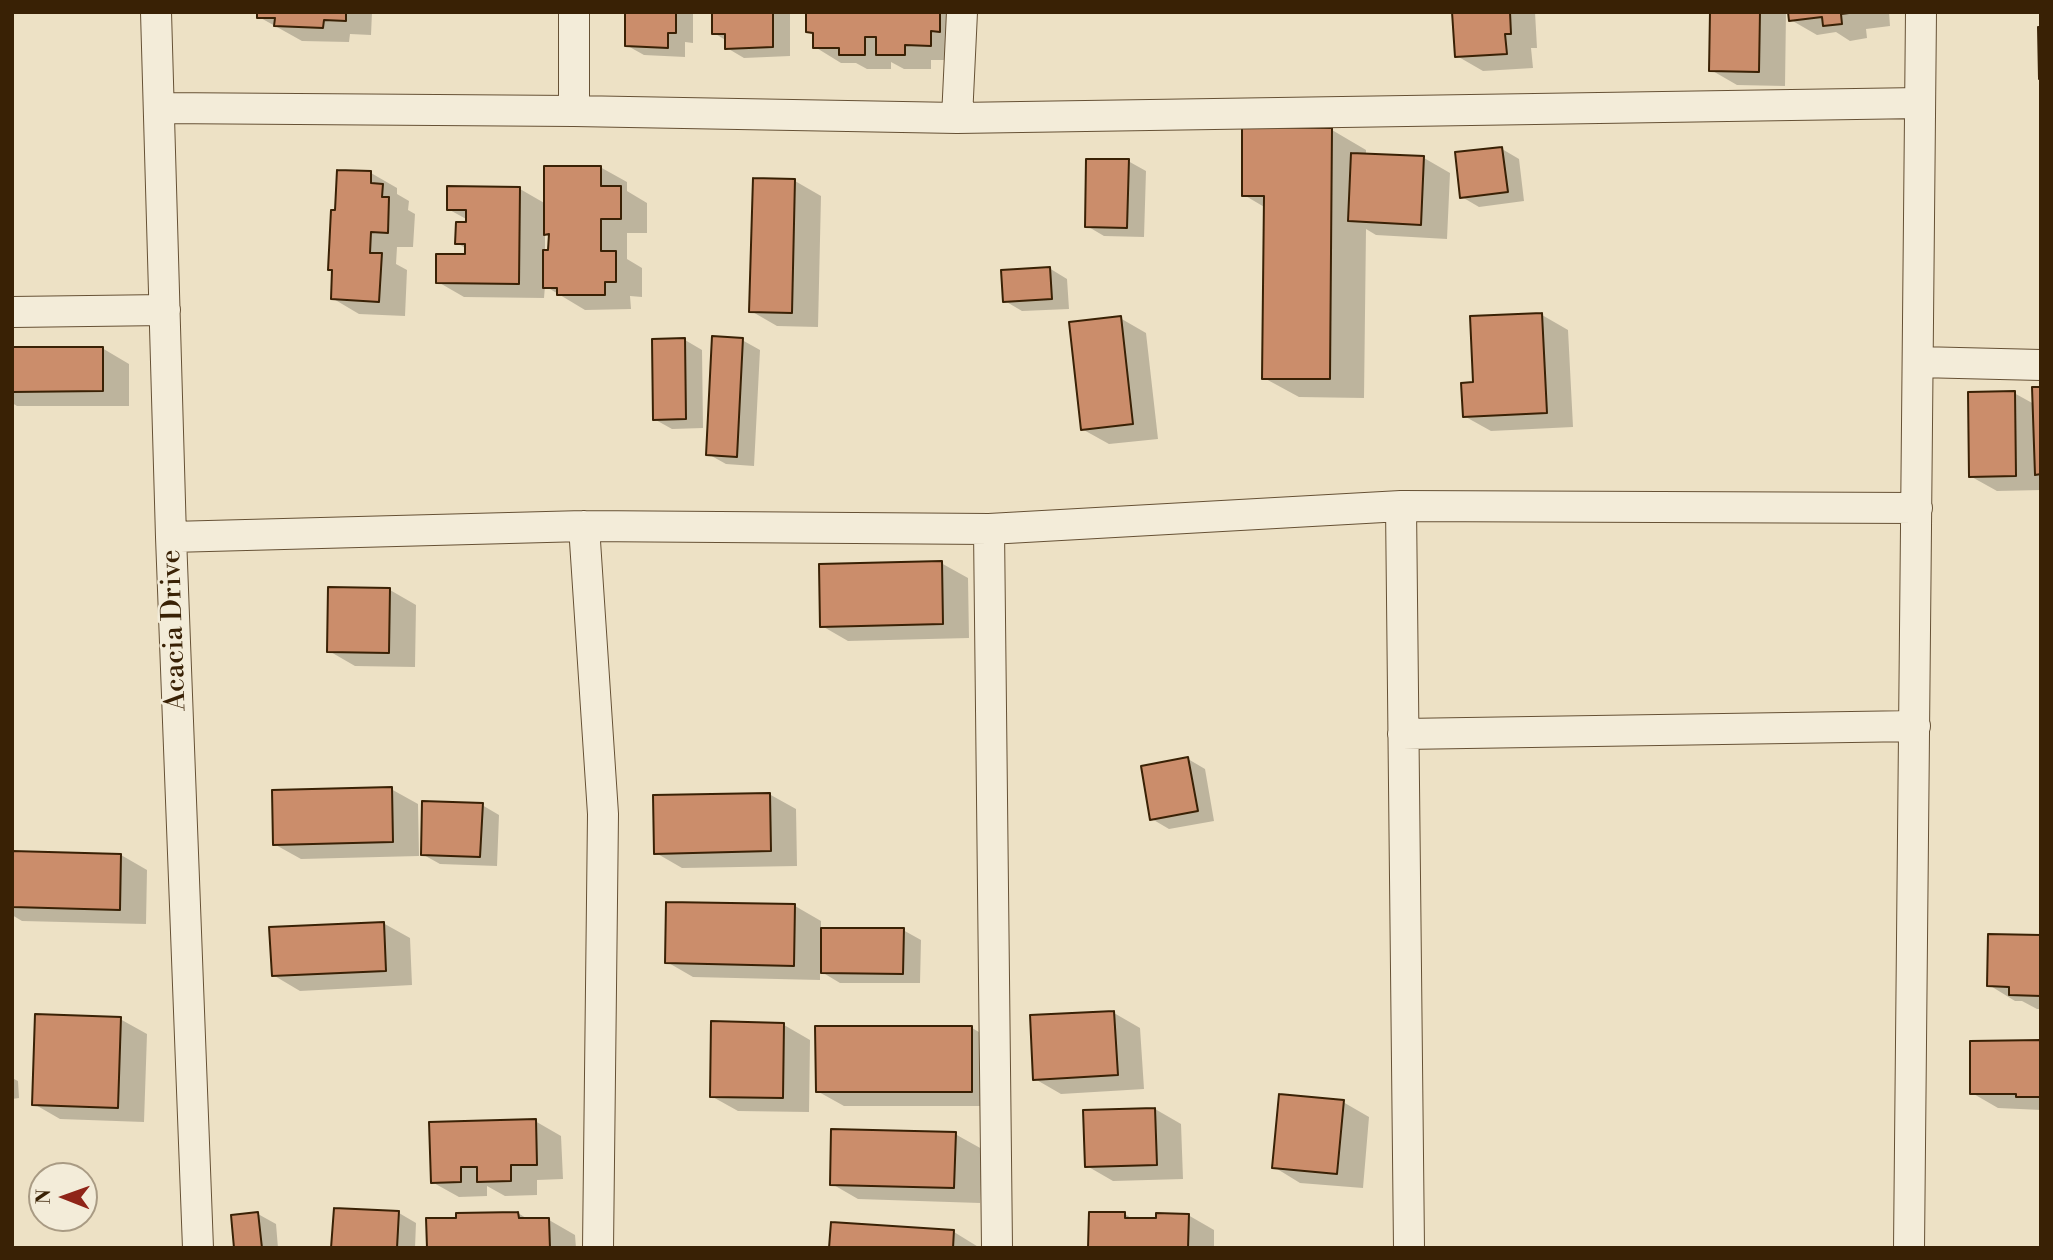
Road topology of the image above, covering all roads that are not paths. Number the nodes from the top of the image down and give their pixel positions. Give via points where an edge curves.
1 (156, 12) edge
2 (574, 12) edge
3 (962, 12) edge
4 (1921, 12) edge
5 (1920, 103) junction
6 (160, 107) junction
7 (574, 111) junction
8 (957, 118) junction
9 (165, 310) junction
10 (12, 312) edge
11 (1918, 362) junction
12 (2041, 365) edge
13 (1401, 506) junction
14 (1917, 508) junction
15 (584, 526) junction
16 (989, 529) junction
17 (171, 537) junction
18 (1915, 726) junction
19 (1403, 734) junction
20 (198, 1248) edge
21 (598, 1248) edge
22 (996, 1248) edge
23 (1409, 1248) edge
24 (1909, 1248) edge

1 - 6 street, Acacia Drive
2 - 7 street
3 - 8 street
4 - 5 street
5 - 8 street
5 - 11 street
6 - 7 street
6 - 9 street, Acacia Drive
7 - 8 street
9 - 10 street
9 - 17 street, Acacia Drive
11 - 12 street
11 - 14 street
13 - 14 street
13 - 16 street
13 - 19 street
14 - 18 street
15 - 16 street
15 - 17 street
15 - 21 street via 603,814
16 - 22 street
17 - 20 street, Acacia Drive
18 - 19 street
18 - 24 street
19 - 23 street

